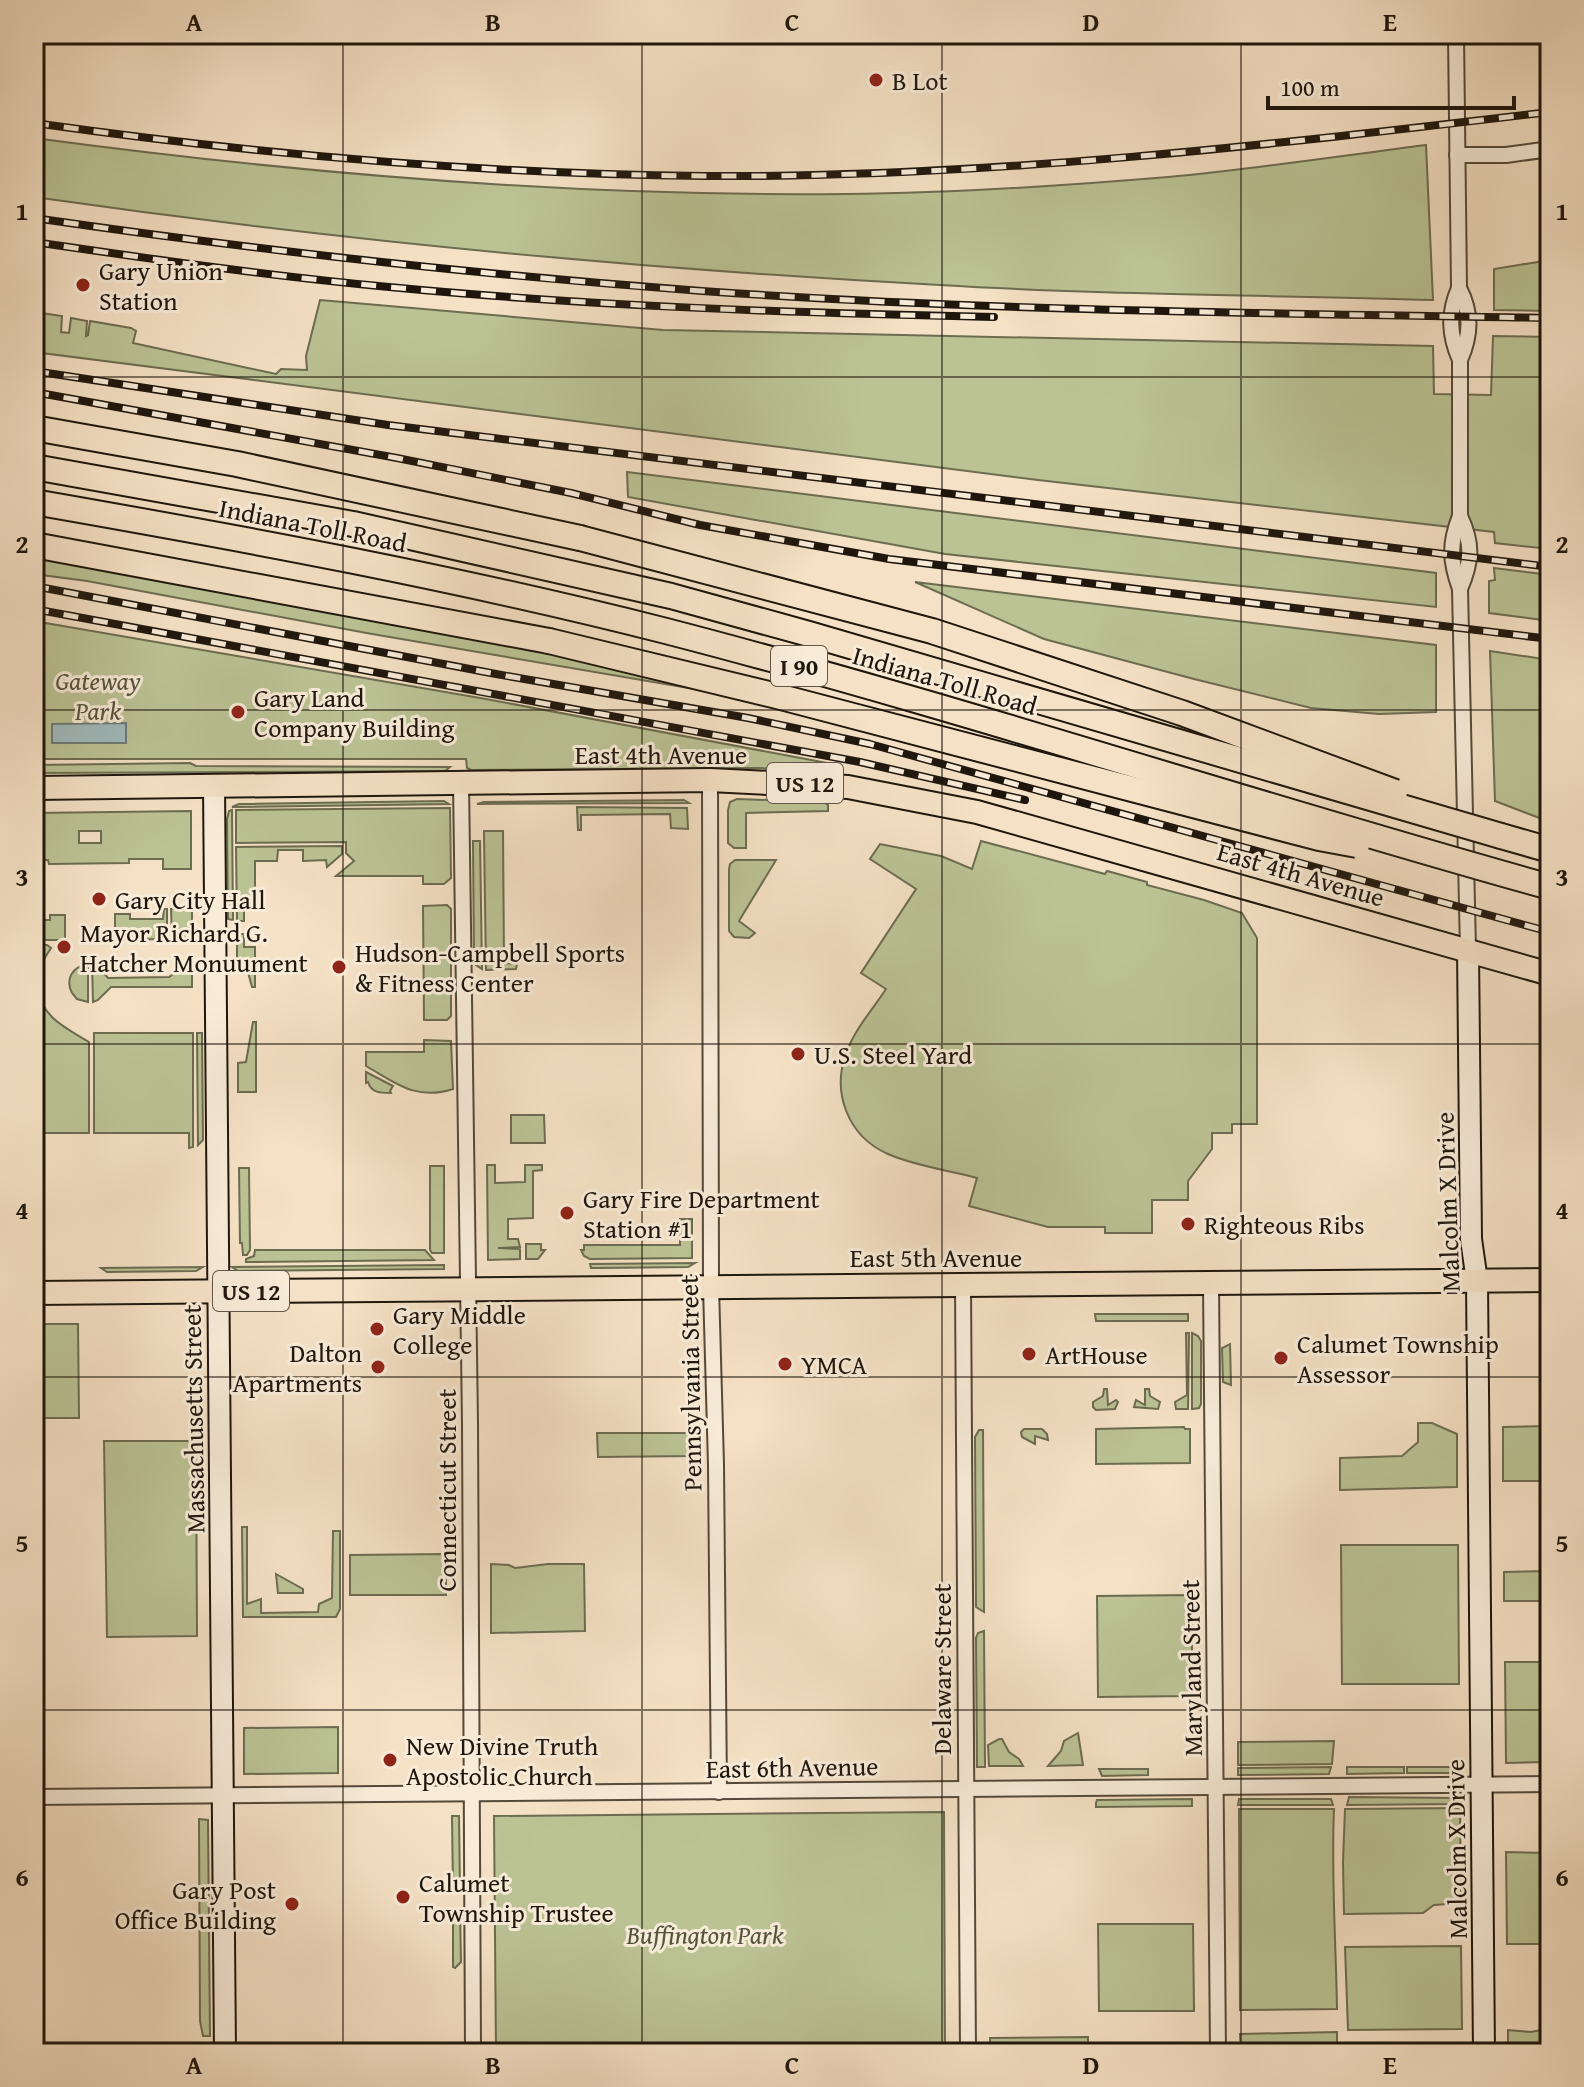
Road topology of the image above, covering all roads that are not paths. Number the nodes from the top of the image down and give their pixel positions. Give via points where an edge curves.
1 (1456, 34) edge
2 (1550, 149) edge
3 (1457, 155) junction
4 (34, 428) edge
5 (34, 467) edge
6 (34, 502) edge
7 (34, 545) edge
8 (710, 780) junction
9 (461, 783) junction
10 (214, 785) junction
11 (34, 788) edge
12 (1501, 836) junction
13 (1550, 850) edge
14 (1503, 874) junction
15 (1550, 887) edge
16 (1468, 950) junction
17 (1550, 974) edge
18 (1550, 1280) edge
19 (1477, 1281) junction
20 (1211, 1283) junction
21 (963, 1285) junction
22 (711, 1287) junction
23 (467, 1290) junction
24 (218, 1291) junction
25 (34, 1293) edge
26 (1550, 1784) edge
27 (1482, 1785) junction
28 (1217, 1787) junction
29 (966, 1789) junction
30 (719, 1792) junction
31 (471, 1794) junction
32 (223, 1796) junction
33 (34, 1797) edge
34 (225, 2053) edge
35 (473, 2053) edge
36 (968, 2053) edge
37 (1218, 2053) edge
38 (1484, 2053) edge

1 - 3 street, Malcolm X Drive
2 - 3 street
3 - 16 street, Malcolm X Drive via 1459,288 1468,305 1468,340 1460,360 1460,516 1469,535 1469,567 1460,589
4 - 12 highway, bridge via 237,464 580,538 932,631 1269,744
5 - 12 highway, Indiana Toll Road / I 90, bridge via 353,524 671,596
6 - 14 highway, Indiana Toll Road / I 90, bridge via 497,590 662,630
7 - 14 highway, bridge via 549,641 1319,838
8 - 9 main road, East 4th Avenue / US 12
8 - 16 main road, East 4th Avenue / US 12 via 848,787 977,812
8 - 22 street, Pennsylvania Street
9 - 10 main road, East 4th Avenue / US 12
9 - 23 street, Connecticut Street
10 - 11 main road, East 4th Avenue / US 12
10 - 24 street, Massachusetts Street
12 - 13 highway, Indiana Toll Road / I 90
14 - 15 highway, Indiana Toll Road / I 90, bridge
16 - 17 main road, East 4th Avenue / US 12
16 - 19 street, Malcolm X Drive via 1471,1239
18 - 19 main road, East 5th Avenue / US 12
19 - 20 main road, East 5th Avenue / US 12
19 - 27 street, Malcolm X Drive
20 - 21 main road, East 5th Avenue / US 12
20 - 28 street, Maryland Street
21 - 22 main road, East 5th Avenue / US 12
21 - 29 street, Delaware Street
22 - 23 main road, East 5th Avenue / US 12
22 - 30 street, Pennsylvania Street
23 - 24 main road, East 5th Avenue / US 12
23 - 31 street, Connecticut Street
24 - 25 main road, East 5th Avenue / US 12
24 - 32 street, Massachusetts Street
26 - 27 street, East 6th Avenue
27 - 28 street, East 6th Avenue
27 - 38 street, Malcolm X Drive
28 - 29 street, East 6th Avenue
28 - 37 street, Maryland Street
29 - 30 street, East 6th Avenue
29 - 36 street, Delaware Street
30 - 31 street, East 6th Avenue
31 - 32 street, East 6th Avenue
31 - 35 street, Connecticut Street
32 - 33 street, East 6th Avenue
32 - 34 street, Massachusetts Street

